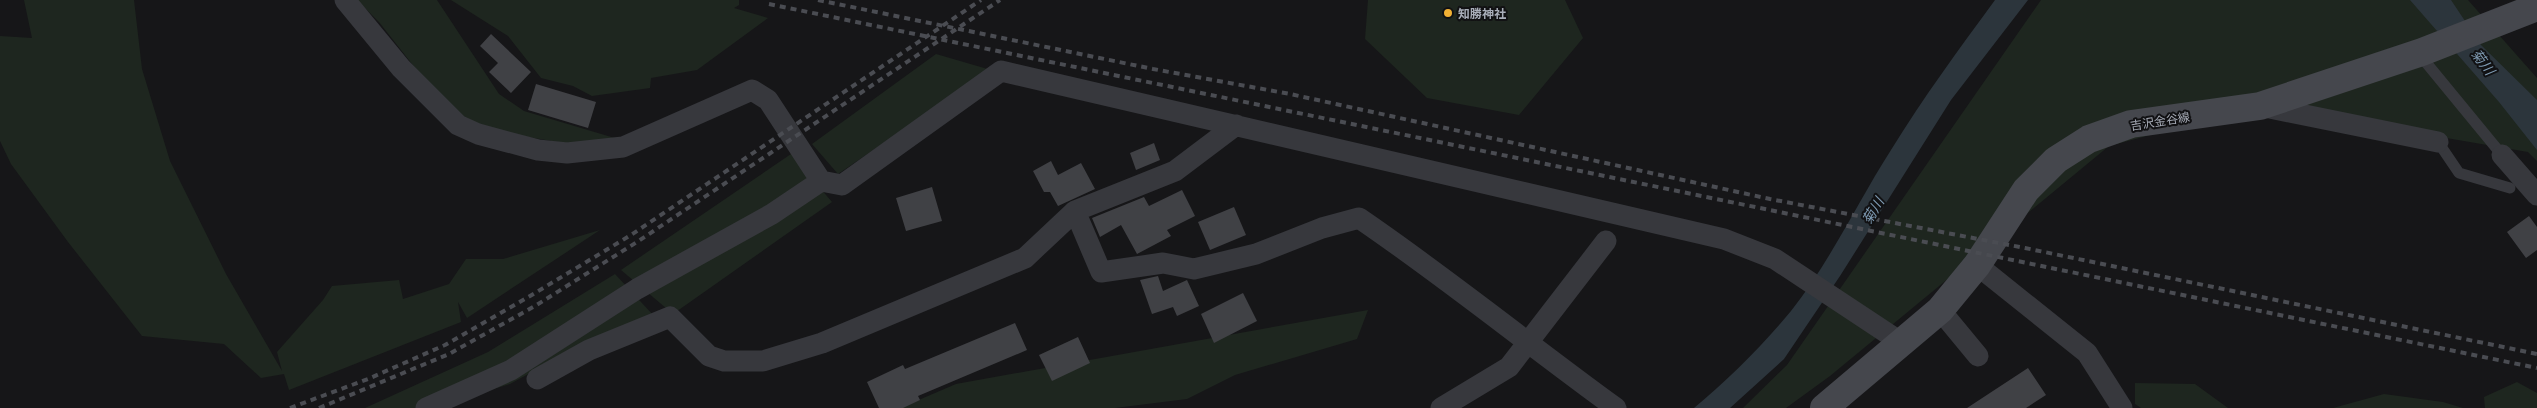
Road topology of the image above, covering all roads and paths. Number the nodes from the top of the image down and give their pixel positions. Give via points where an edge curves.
1 (345, 0) edge
2 (2531, 10) edge
3 (2420, 52) junction
4 (2260, 106) junction
5 (1236, 125) junction
6 (2438, 142) joint
7 (2502, 155) joint
8 (821, 181) junction
9 (2510, 188) dead end
10 (2537, 196) edge
11 (1075, 210) junction
12 (1606, 240) dead end
13 (1976, 265) junction
14 (1940, 310) junction
15 (1528, 343) junction
16 (1902, 343) junction
17 (1978, 356) dead end
18 (537, 379) dead end
19 (426, 408) edge
20 (1441, 408) edge
21 (1616, 408) edge
22 (1824, 408) edge
23 (2122, 408) edge

1 - 8 street via 401,68 441,110 478,134 538,150 567,153 623,147 752,90 768,100
2 - 3 main road, 吉沢金谷線
3 - 4 main road, 吉沢金谷線
3 - 7 lane
4 - 6 street
4 - 13 main road, 吉沢金谷線 via 2131,124 2089,139 2056,160 2026,190
5 - 8 street via 1001,71 842,185
5 - 11 street via 1175,171
5 - 16 street via 1724,239 1775,259
6 - 9 lane via 2459,173
7 - 10 street
8 - 19 street via 772,214 637,289 510,370
11 - 15 street via 1101,272 1163,263 1194,269 1256,254 1322,228 1359,218 1420,260
11 - 18 street via 1025,258 822,343 763,361 724,361 709,356 670,317 589,350
12 - 15 street
13 - 14 main road, 吉沢金谷線
13 - 23 street via 2087,353
14 - 16 main road, 吉沢金谷線
14 - 17 street
15 - 20 street via 1509,367
15 - 21 street
16 - 22 main road, 吉沢金谷線

